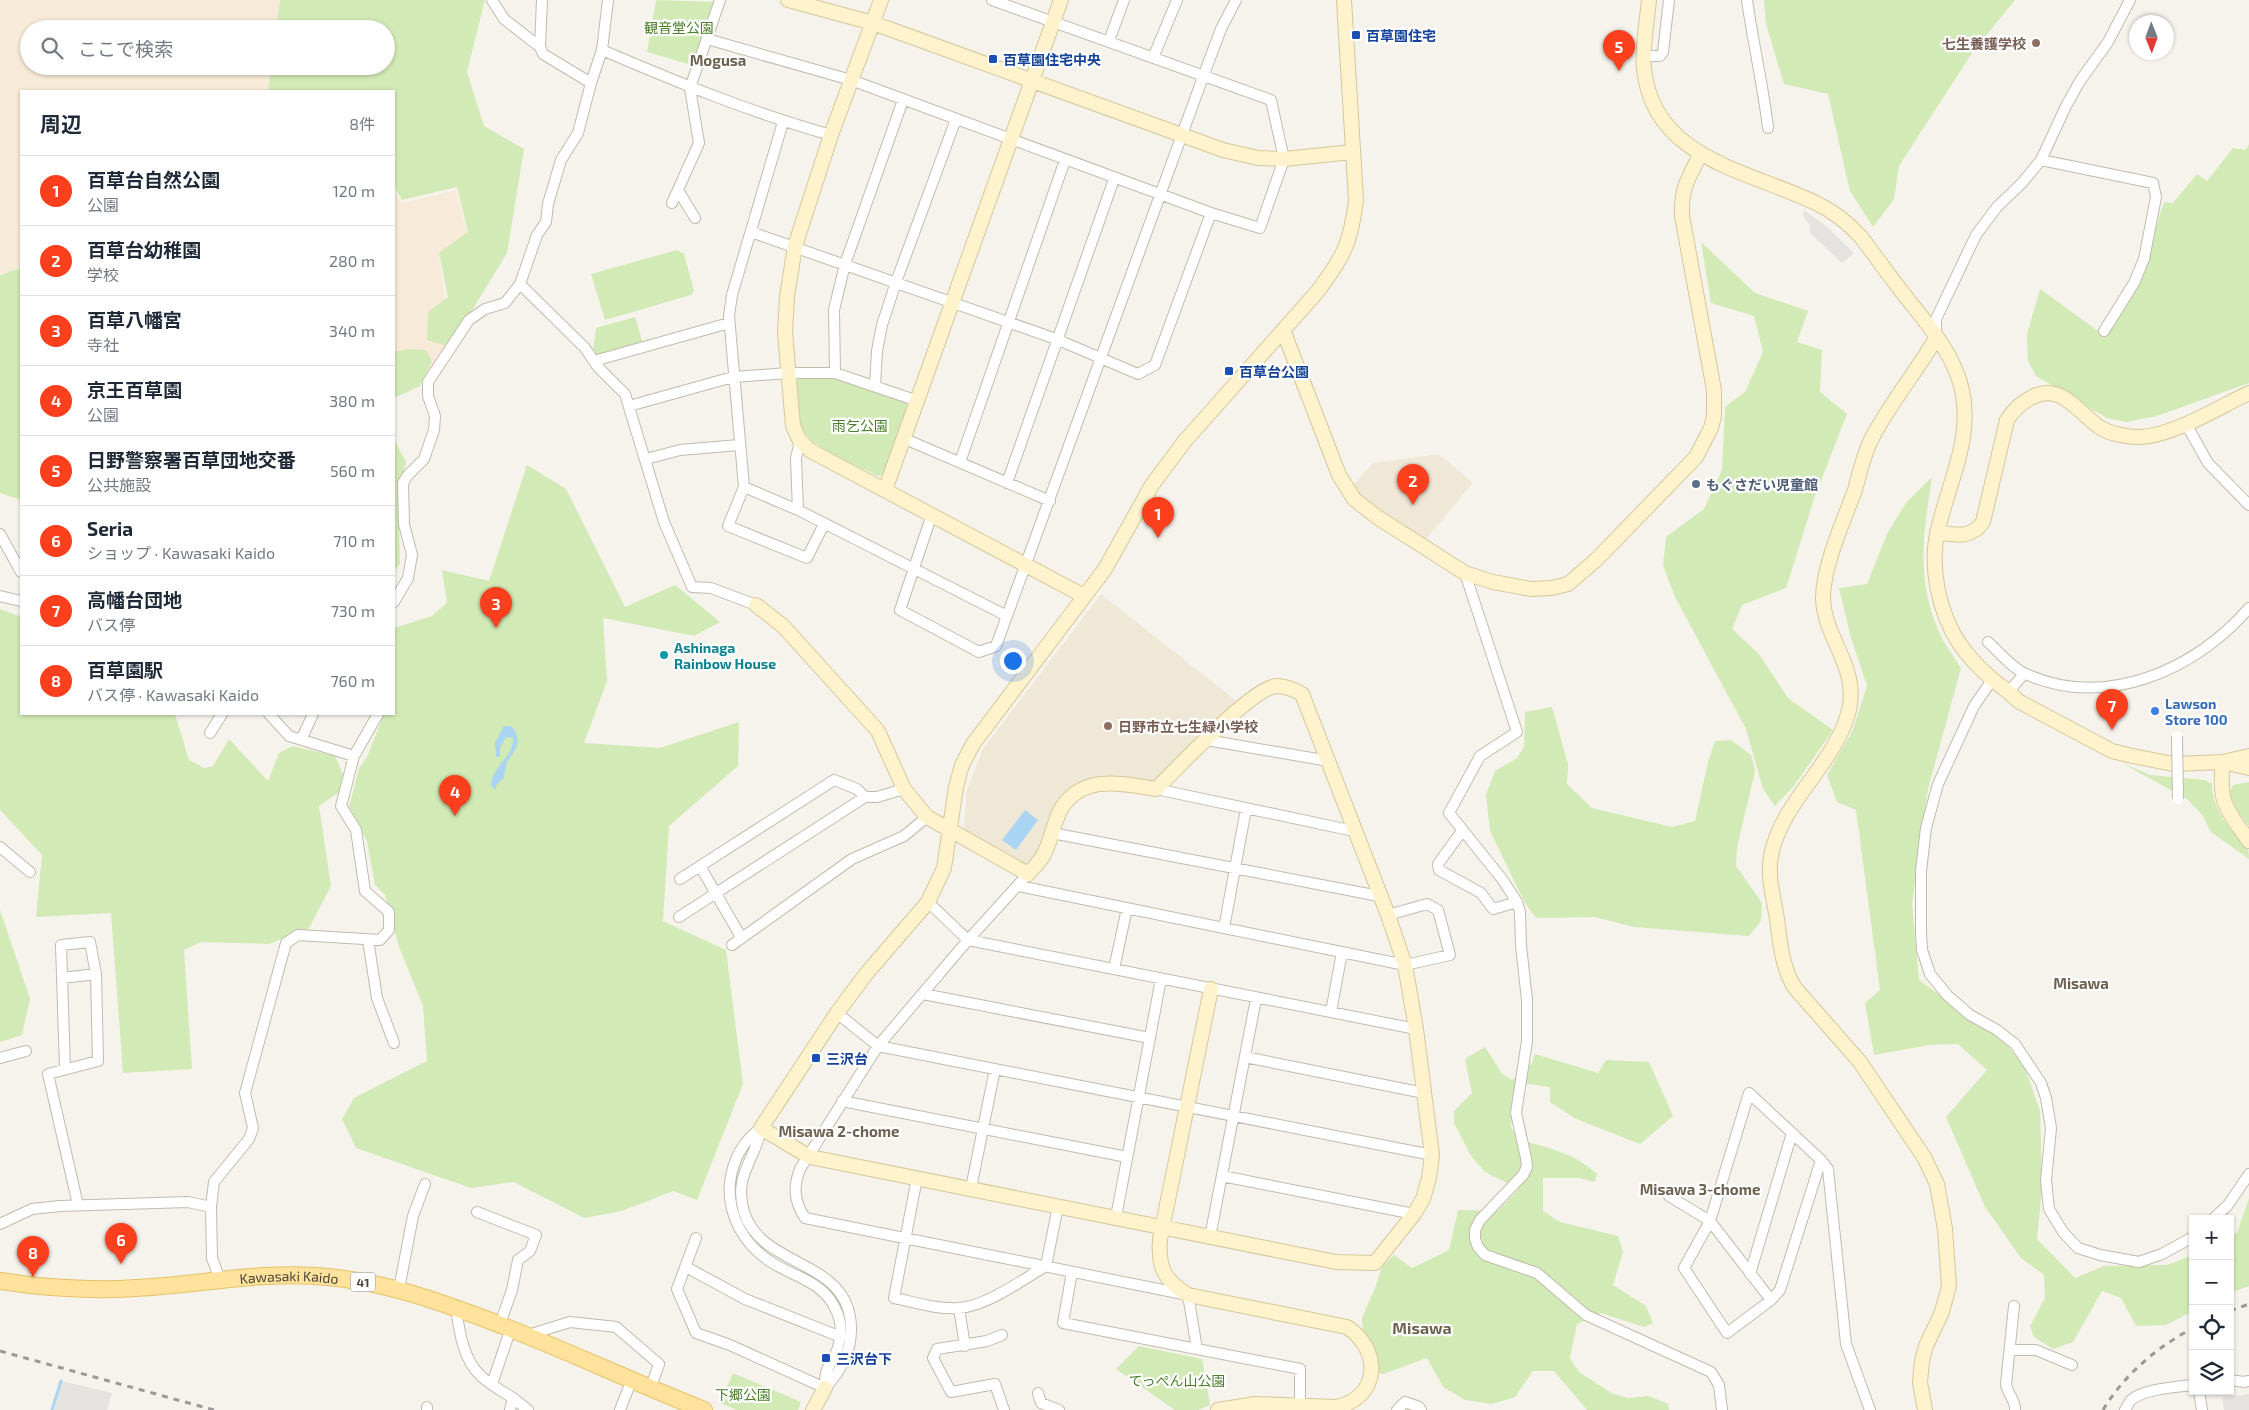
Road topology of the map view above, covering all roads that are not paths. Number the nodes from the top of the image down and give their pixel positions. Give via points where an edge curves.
1 (492, 0) edge
2 (542, 0) edge
3 (608, 0) edge
4 (720, 0) edge
5 (788, 0) edge
6 (881, 0) edge
7 (1062, 0) edge
8 (1124, 0) edge
9 (1177, 0) edge
10 (1236, 0) edge
11 (1344, 0) edge
12 (1650, 0) edge
13 (1669, 0) edge
14 (1747, 0) edge
15 (2130, 0) edge
16 (997, 1) edge
17 (1053, 22) junction
18 (873, 23) junction
19 (707, 40) junction
20 (1109, 41) junction
21 (540, 47) junction
22 (602, 50) junction
23 (1643, 56) junction
24 (1153, 58) junction
25 (1203, 76) junction
26 (851, 80) junction
27 (1033, 81) junction
28 (590, 83) junction
29 (690, 88) junction
30 (903, 100) junction
31 (956, 119) junction
32 (783, 122) junction
33 (1768, 128) dead end
34 (831, 135) junction
35 (1182, 136) junction
36 (1010, 139) junction
37 (1353, 152) junction
38 (1700, 155) junction
39 (1284, 159) junction
40 (1065, 160) junction
41 (2040, 160) junction
42 (1114, 178) junction
43 (678, 190) junction
44 (1159, 193) junction
45 (672, 204) dead end
46 (1210, 213) junction
47 (695, 218) dead end
48 (751, 232) junction
49 (795, 246) junction
50 (845, 264) junction
51 (896, 282) junction
52 (520, 284) junction
53 (953, 302) junction
54 (1010, 322) junction
55 (729, 323) junction
56 (1283, 330) junction
57 (2104, 331) dead end
58 (1936, 338) junction
59 (1056, 339) junction
60 (1100, 359) junction
61 (594, 362) junction
62 (788, 373) junction
63 (836, 373) junction
64 (733, 377) junction
65 (875, 385) junction
66 (2249, 393) edge
67 (918, 401) junction
68 (629, 406) junction
69 (2186, 424) junction
70 (905, 439) junction
71 (800, 441) junction
72 (739, 445) junction
73 (646, 459) junction
74 (960, 462) junction
75 (1007, 483) junction
76 (744, 487) junction
77 (885, 490) junction
78 (1050, 501) junction
79 (2249, 505) edge
80 (798, 510) junction
81 (932, 514) junction
82 (824, 524) junction
83 (1937, 532) junction
84 (0, 534) edge
85 (1026, 565) junction
86 (914, 569) junction
87 (20, 570) edge
88 (1465, 573) junction
89 (0, 596) edge
90 (1084, 596) junction
91 (395, 600) edge
92 (20, 601) edge
93 (756, 605) joint
94 (2249, 608) edge
95 (1007, 616) junction
96 (1988, 642) dead end
97 (2024, 674) junction
98 (1992, 680) junction
99 (2009, 691) junction
100 (221, 715) edge
101 (270, 715) edge
102 (313, 715) edge
103 (377, 715) edge
104 (210, 732) dead end
105 (2177, 736) dead end
106 (302, 740) junction
107 (1206, 740) junction
108 (354, 756) junction
109 (2249, 756) edge
110 (1329, 761) junction
111 (2222, 762) junction
112 (2249, 768) edge
113 (904, 789) junction
114 (1156, 789) junction
115 (865, 798) junction
116 (2178, 799) dead end
117 (1246, 808) junction
118 (927, 818) junction
119 (951, 829) junction
120 (1354, 831) junction
121 (1462, 831) junction
122 (1052, 833) junction
123 (2249, 841) edge
124 (0, 847) edge
125 (700, 866) junction
126 (1235, 868) junction
127 (30, 872) dead end
128 (1028, 874) junction
129 (680, 880) dead end
130 (1019, 886) junction
131 (715, 894) junction
132 (1379, 896) junction
133 (928, 902) junction
134 (1518, 902) junction
135 (1127, 908) junction
136 (1388, 915) junction
137 (679, 917) dead end
138 (1224, 928) junction
139 (741, 937) junction
140 (368, 940) junction
141 (968, 940) junction
142 (732, 945) dead end
143 (1342, 952) junction
144 (1405, 965) junction
145 (1114, 969) junction
146 (96, 974) junction
147 (62, 978) junction
148 (1161, 979) junction
149 (1211, 989) junction
150 (923, 994) junction
151 (1256, 998) junction
152 (1331, 1012) junction
153 (837, 1013) junction
154 (1416, 1029) junction
155 (1150, 1038) junction
156 (394, 1044) dead end
157 (878, 1046) junction
158 (26, 1051) dead end
159 (1245, 1057) junction
160 (0, 1058) edge
161 (65, 1069) junction
162 (995, 1069) junction
163 (1424, 1093) junction
164 (1138, 1098) junction
165 (842, 1101) junction
166 (1187, 1108) junction
167 (1233, 1117) junction
168 (761, 1128) junction
169 (983, 1129) junction
170 (1792, 1133) junction
171 (1432, 1155) junction
172 (810, 1157) junction
173 (1127, 1157) junction
174 (1821, 1160) junction
175 (2249, 1174) edge
176 (1222, 1176) junction
177 (917, 1178) junction
178 (425, 1184) dead end
179 (972, 1188) junction
180 (1669, 1196) dead end
181 (78, 1205) junction
182 (1058, 1206) junction
183 (211, 1207) junction
184 (477, 1212) dead end
185 (1414, 1214) junction
186 (2217, 1215) edge
187 (1116, 1217) junction
188 (1710, 1221) junction
189 (0, 1224) edge
190 (1163, 1227) junction
191 (1210, 1237) junction
192 (696, 1238) dead end
193 (905, 1238) junction
194 (2189, 1240) edge
195 (1046, 1266) junction
196 (686, 1267) junction
197 (1072, 1272) junction
198 (1750, 1274) junction
199 (220, 1280) junction
200 (0, 1281) edge
201 (399, 1289) junction
202 (1188, 1295) junction
203 (1771, 1300) junction
204 (2014, 1306) dead end
205 (456, 1308) junction
206 (959, 1308) junction
207 (505, 1326) junction
208 (1002, 1335) dead end
209 (528, 1336) junction
210 (841, 1337) junction
211 (965, 1346) junction
212 (1197, 1349) junction
213 (2010, 1350) junction
214 (2072, 1364) dead end
215 (632, 1379) junction
216 (2234, 1381) edge
217 (2249, 1381) edge
218 (492, 1384) junction
219 (2189, 1386) edge
220 (651, 1387) junction
221 (825, 1388) junction
222 (1038, 1393) dead end
223 (2200, 1395) edge
224 (513, 1398) junction
225 (1300, 1406) junction
226 (701, 1409) edge
227 (510, 1410) edge
228 (528, 1410) edge
229 (620, 1410) edge
230 (813, 1410) edge
231 (1004, 1410) edge
232 (1059, 1410) edge
233 (1218, 1410) edge
234 (1397, 1410) edge
235 (1421, 1410) edge
236 (1722, 1410) edge
237 (1870, 1410) edge
238 (1925, 1410) edge
239 (2015, 1410) edge
240 (2125, 1410) edge
241 (2202, 1410) edge

1 - 21 street via 504,19
2 - 21 street
3 - 22 street
4 - 19 street
5 - 18 street
6 - 18 street
7 - 17 street
8 - 20 street
9 - 24 street
10 - 25 street
11 - 37 street
12 - 23 street
13 - 23 street via 1663,52 1660,56
14 - 33 street via 1763,81
15 - 41 street via 2108,42 2072,94
16 - 17 street
17 - 20 street
17 - 27 street
18 - 26 street
18 - 27 street
19 - 26 street
19 - 29 street
20 - 24 street
21 - 28 street via 542,54
22 - 28 street
22 - 29 street
23 - 38 street via 1646,82 1656,109 1680,139
24 - 25 street
25 - 35 street
25 - 39 street via 1271,100
26 - 30 street
26 - 34 street
27 - 35 street
27 - 36 street
28 - 52 street via 578,133 562,160 548,204 546,222 537,235
29 - 32 street
29 - 43 street via 699,143
30 - 31 street
30 - 50 street
31 - 36 street
31 - 51 street
32 - 34 street
32 - 48 street
34 - 49 street
35 - 39 street via 1258,158
35 - 44 street
36 - 40 street
36 - 53 street
37 - 39 street
37 - 56 street via 1356,200 1353,227 1346,248 1335,268
38 - 58 street via 1817,203 1845,221 1861,237
38 - 88 street via 1681,200 1714,390 1711,428 1696,457 1596,560 1568,584 1531,589
39 - 46 street via 1260,228
40 - 42 street
40 - 54 street
41 - 57 street via 2153,183 2156,197 2144,259 2134,284
41 - 58 street via 1976,235 1936,319
42 - 44 street
42 - 59 street
43 - 45 street
43 - 47 street
44 - 46 street
44 - 60 street
46 - 60 street via 1155,365 1138,374
48 - 49 street
48 - 55 street via 732,295
49 - 50 street
49 - 62 street via 785,332
50 - 51 street
50 - 63 street via 834,310
51 - 53 street
51 - 65 street via 877,351
52 - 61 street via 585,348
52 - 91 street via 506,303 485,309 470,320 428,382 434,430 424,459 403,483 404,524 412,555 408,578
53 - 54 street
53 - 67 street
54 - 59 street
54 - 74 street
55 - 61 street
55 - 64 street
56 - 88 street via 1339,475 1354,500
56 - 90 street via 1184,442 1152,485 1105,569
58 - 83 street via 1953,361 1964,398 1965,422 1960,456
58 - 238 street via 1871,438 1834,550 1823,590 1824,605 1832,637 1848,670 1850,704 1837,738 1781,828 1771,856 1770,875 1781,950 1789,978 1860,1062 1924,1157 1937,1184 1946,1237 1949,1286 1922,1361 1920,1382
59 - 60 street
59 - 75 street
60 - 78 street
61 - 68 street via 625,394
62 - 63 street
62 - 64 street
62 - 71 street via 793,426
63 - 65 street
64 - 68 street
64 - 72 street
65 - 67 street
66 - 69 street
67 - 70 street
68 - 73 street
69 - 79 street via 2208,463
69 - 83 street via 2140,437 2117,434 2100,427 2062,396 2045,393 2027,398 2006,420 1979,528 1958,536
70 - 74 street
70 - 77 street
71 - 77 street via 811,451
71 - 80 street via 796,458
72 - 73 street via 680,450
72 - 76 street
73 - 93 street via 664,522 692,587 711,588
74 - 75 street
75 - 78 street
76 - 80 street
76 - 82 street via 728,526 807,558
77 - 81 street
78 - 85 street
80 - 82 street
81 - 85 street
81 - 86 street
82 - 86 street
83 - 98 street via 1936,579 1943,608 1960,645
84 - 87 street
85 - 90 street
85 - 95 street
86 - 95 street
86 - 95 street via 900,610 979,652 996,646
88 - 121 street via 1517,732 1480,756 1449,813
89 - 92 street
90 - 119 street via 973,744 962,765 956,787
93 - 113 street via 783,626 878,732
94 - 97 street via 2216,640 2192,657 2143,679 2118,686 2090,688
96 - 97 street
97 - 99 street
98 - 99 street
98 - 194 street via 1974,706 1938,784 1926,828 1920,871 1921,933 1922,950 1930,974 1970,1015 2015,1044 2041,1083 2051,1128 2046,1180 2049,1209 2078,1248 2139,1262
99 - 111 street via 2018,701 2112,751 2173,764
100 - 104 street
101 - 106 street via 289,736
102 - 106 street
103 - 108 street
105 - 116 street, bridge
106 - 108 street
107 - 110 street
107 - 110 street via 1260,692 1275,686 1289,687 1302,694
107 - 114 street
108 - 140 street via 341,806 356,830 365,891 389,912 389,930 380,940
109 - 111 street
110 - 120 street
111 - 112 street
111 - 123 street via 2221,791 2225,808
113 - 115 street
113 - 118 street
114 - 117 street
114 - 122 street via 1116,783 1095,784 1079,792 1062,809
115 - 125 street via 857,789 834,780
115 - 131 street
117 - 120 street
117 - 126 street
118 - 119 street
118 - 139 street via 904,836 852,859
119 - 128 street
119 - 133 street via 944,868
120 - 132 street
121 - 134 street
121 - 134 street via 1438,864 1439,870 1481,893 1493,909
122 - 126 street
122 - 128 street via 1043,855
124 - 127 street
125 - 129 street
125 - 131 street
126 - 132 street
126 - 138 street
128 - 130 street
130 - 135 street
130 - 141 street
131 - 137 street
131 - 139 street
132 - 136 street
133 - 141 street
133 - 153 street
134 - 236 street via 1527,1000 1527,1041 1516,1113 1527,1168 1480,1220 1475,1230 1478,1247 1491,1257 1537,1273 1586,1315 1711,1372 1719,1385
135 - 138 street
135 - 145 street
136 - 144 street
136 - 144 street via 1426,904 1438,910 1450,955
138 - 143 street
139 - 142 street
140 - 156 street via 377,998
140 - 183 street via 298,935 286,943 245,1093 253,1128 249,1139 214,1182
141 - 145 street
141 - 150 street
143 - 144 street
143 - 152 street
144 - 154 street
145 - 148 street
146 - 147 street
146 - 147 street via 90,942 61,944
146 - 161 street via 98,1061
147 - 161 street
148 - 149 street
148 - 155 street
149 - 151 street
149 - 166 street
150 - 155 street
150 - 157 street
151 - 152 street
151 - 159 street
152 - 154 street
153 - 157 street
153 - 168 street
154 - 163 street
155 - 164 street
157 - 162 street
157 - 165 street
158 - 160 street
159 - 163 street
159 - 167 street
161 - 181 street via 48,1074
162 - 164 street
162 - 169 street
163 - 171 street
164 - 166 street
164 - 173 street
165 - 169 street
165 - 172 street
166 - 167 street
166 - 190 street
167 - 171 street
167 - 176 street
168 - 172 street
168 - 210 street via 748,1137 734,1164 729,1193 733,1213 740,1230 754,1249 772,1263 816,1284 827,1294 836,1308
168 - 221 street via 759,1142 742,1176 744,1212 762,1240 824,1276 838,1288 847,1306 851,1340 837,1376
169 - 173 street
169 - 179 street
170 - 174 street
170 - 188 street via 1749,1093
170 - 198 street
171 - 185 street via 1423,1199
172 - 177 street
172 - 193 street via 800,1169 796,1181 795,1196 805,1218
173 - 187 street
174 - 203 street via 1780,1290
174 - 237 street via 1828,1169 1846,1344
175 - 186 street
176 - 185 street
176 - 191 street
177 - 179 street
177 - 193 street
178 - 201 street via 413,1216
179 - 182 street
180 - 188 street
181 - 183 street via 188,1202
181 - 189 street via 32,1209
182 - 187 street
182 - 195 street
183 - 199 street via 212,1258
184 - 207 street via 536,1235 530,1251 518,1260
185 - 191 street via 1375,1263 1367,1264 1336,1262
187 - 190 street
188 - 198 street
188 - 203 street via 1684,1268 1727,1333
190 - 191 street
190 - 202 street via 1159,1257 1164,1273 1174,1286
192 - 196 street
193 - 195 street
193 - 206 street via 894,1298
195 - 197 street
195 - 206 street via 979,1304
196 - 210 street via 745,1299
196 - 221 street via 676,1289 696,1333
197 - 202 street
197 - 212 street via 1063,1323
198 - 203 street
199 - 200 main road, Kawasaki Kaido / 41 via 135,1288 77,1288
199 - 201 main road, Kawasaki Kaido / 41 via 310,1276 355,1280
201 - 205 main road, Kawasaki Kaido / 41
202 - 212 street
202 - 225 street via 1324,1321 1347,1327 1358,1334 1370,1355 1371,1377 1362,1395 1336,1407
204 - 213 street
205 - 207 main road, Kawasaki Kaido / 41
205 - 218 street via 460,1337 468,1356 480,1376
206 - 211 street
207 - 209 main road, Kawasaki Kaido / 41
207 - 218 street
208 - 211 street via 988,1342
209 - 215 main road, Kawasaki Kaido / 41
209 - 220 street via 570,1322 616,1327 659,1364
210 - 221 street via 826,1372
211 - 231 street via 937,1349 933,1358 951,1392 995,1384
212 - 225 street via 1300,1369
213 - 214 street via 2036,1350
213 - 239 street via 2006,1384
215 - 220 main road, Kawasaki Kaido / 41
215 - 229 street
216 - 217 street
218 - 224 street
219 - 240 street via 2146,1394 2131,1400
220 - 226 main road, Kawasaki Kaido / 41
221 - 230 street
222 - 232 street via 1041,1403
223 - 241 street
224 - 227 street
224 - 228 street
225 - 233 street via 1255,1404
234 - 235 street via 1405,1402

